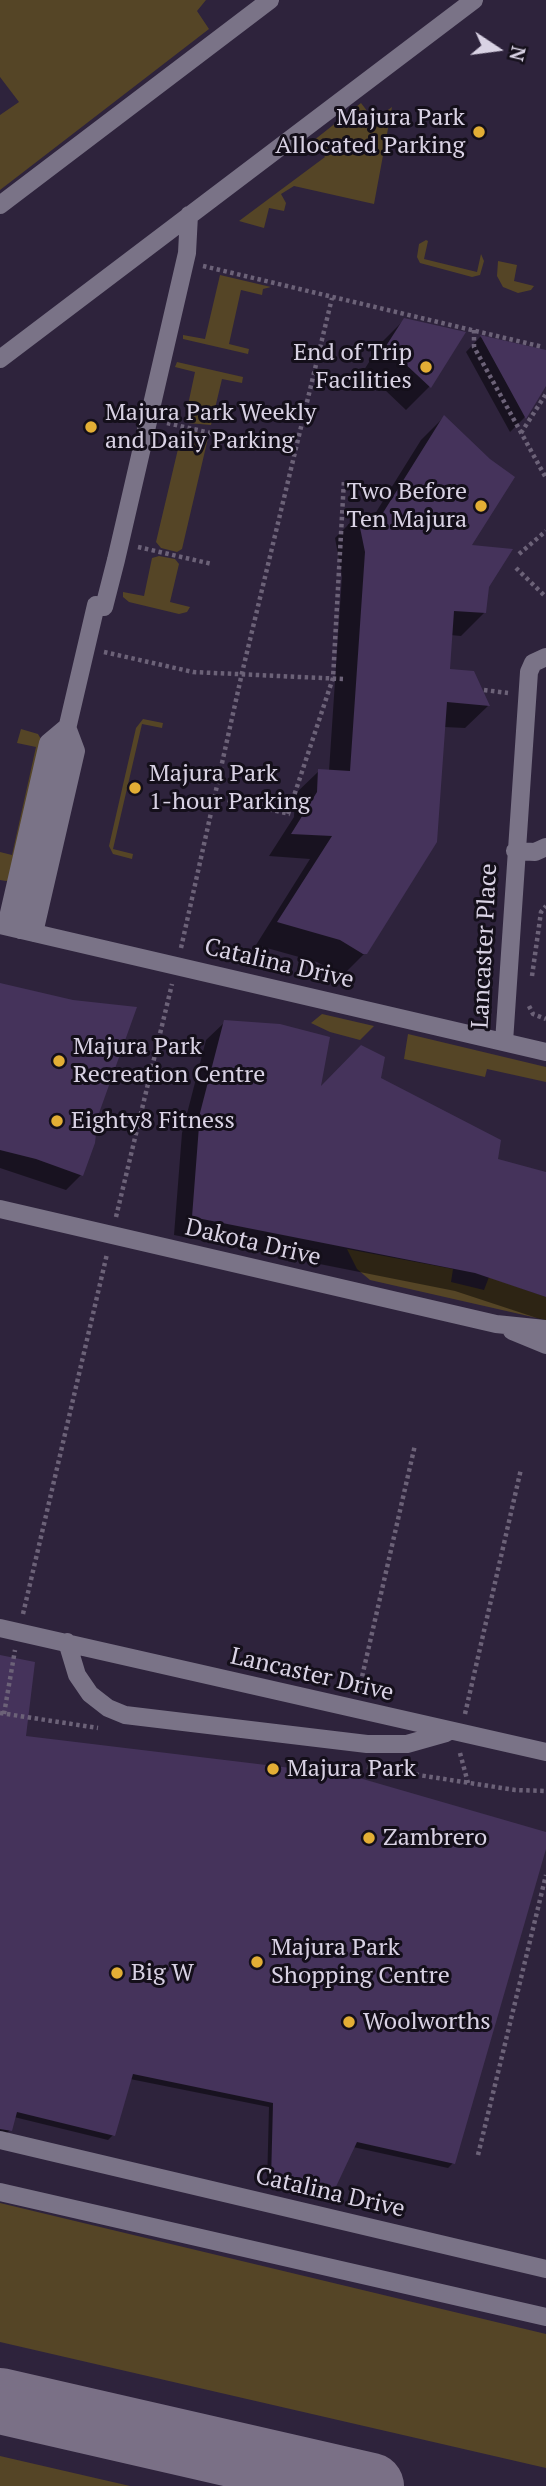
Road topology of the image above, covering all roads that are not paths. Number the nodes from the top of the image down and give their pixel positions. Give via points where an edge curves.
1 (270, 0) edge
2 (474, 0) edge
3 (0, 205) edge
4 (189, 215) junction
5 (0, 359) edge
6 (546, 657) edge
7 (68, 727) junction
8 (546, 847) edge
9 (515, 851) junction
10 (15, 929) edge
11 (504, 1042) junction
12 (546, 1052) edge
13 (0, 1209) edge
14 (496, 1324) junction
15 (546, 1329) edge
16 (546, 1345) edge
17 (0, 1628) edge
18 (67, 1642) junction
19 (455, 1733) junction
20 (546, 1752) edge
21 (0, 2140) edge
22 (0, 2192) edge
23 (546, 2269) edge
24 (546, 2318) edge

1 - 3 street
2 - 4 street
4 - 5 street
4 - 7 street via 185,262 120,543 104,607 96,605
6 - 9 street, Lancaster Place via 533,663 529,672
7 - 10 street via 76,751
7 - 10 street via 48,743
8 - 9 street, Lancaster Place via 535,852
9 - 11 street, Lancaster Place
10 - 11 street, Catalina Drive
11 - 12 street, Catalina Drive
13 - 14 street, Dakota Drive
14 - 15 street
14 - 16 street
17 - 18 street, Lancaster Drive
18 - 19 street, Lancaster Drive
18 - 19 street via 78,1675 90,1693 125,1715 368,1744 407,1744
19 - 20 street, Lancaster Drive
21 - 23 street, Catalina Drive
22 - 24 street

